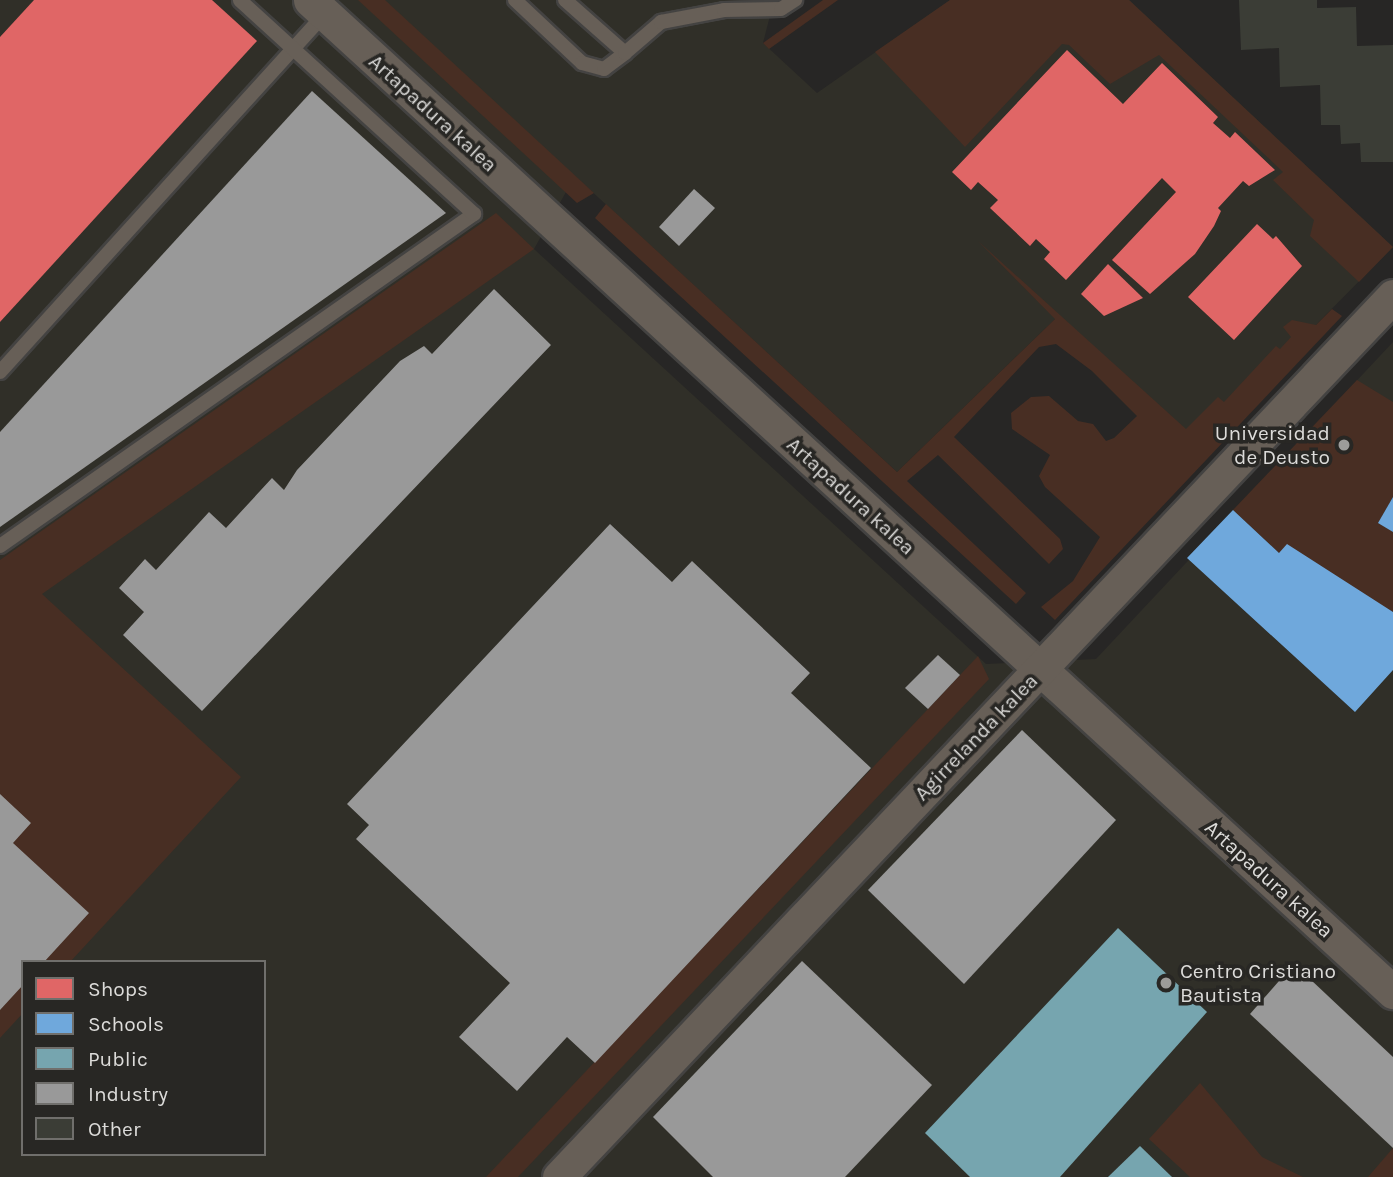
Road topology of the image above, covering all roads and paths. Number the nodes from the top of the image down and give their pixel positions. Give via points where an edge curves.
1 (240, 0) edge
2 (515, 0) edge
3 (565, 0) edge
4 (795, 0) edge
5 (317, 7) edge
6 (294, 49) junction
7 (625, 53) junction
8 (1393, 296) edge
9 (0, 372) edge
10 (0, 546) edge
11 (1040, 670) junction
12 (1393, 992) edge
13 (559, 1177) edge

1 - 6 lane
2 - 7 lane via 582,63 604,69
3 - 7 lane
4 - 7 lane via 781,9 724,10 661,22
5 - 6 lane
5 - 11 street, Artapadura kalea
6 - 9 lane
6 - 10 lane via 474,214
8 - 11 street, Agirrelanda kalea
11 - 12 street, Artapadura kalea
11 - 13 street, Agirrelanda kalea

